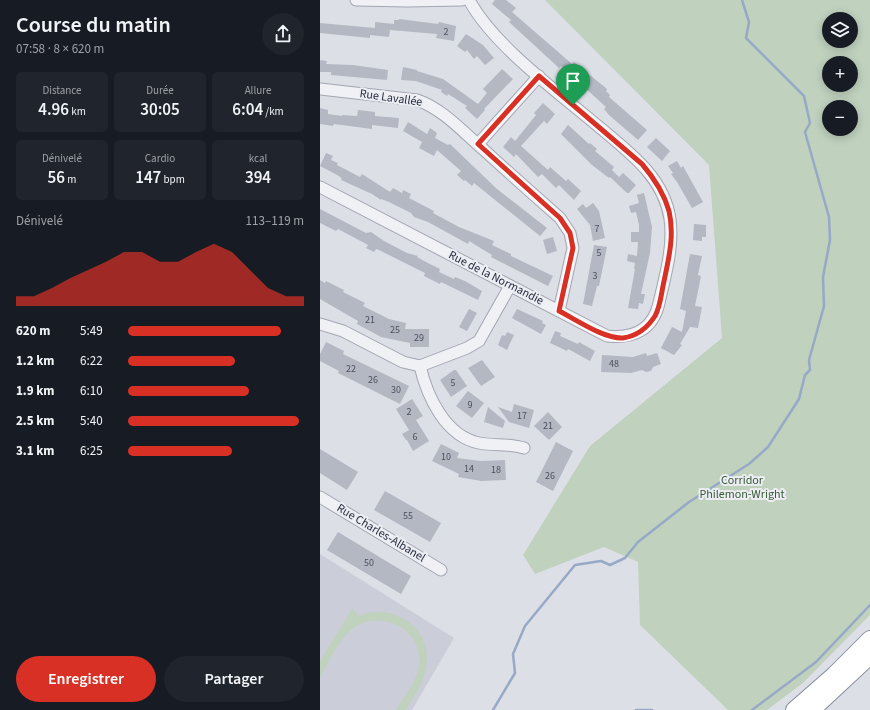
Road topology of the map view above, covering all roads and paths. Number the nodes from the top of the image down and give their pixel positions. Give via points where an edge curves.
1 (356, 0) edge
2 (462, 0) edge
3 (469, 0) edge
4 (539, 76) junction
5 (320, 89) edge
6 (478, 144) junction
7 (320, 187) edge
8 (510, 286) junction
9 (559, 311) junction
10 (320, 324) edge
11 (420, 366) junction
12 (524, 448) dead end
13 (320, 497) edge
14 (442, 570) dead end
15 (870, 639) edge
16 (870, 656) edge
17 (794, 710) edge
18 (812, 710) edge

1 - 2 street
3 - 4 street, Rue de la Normandie via 499,39
4 - 6 street
4 - 9 street, Rue de la Normandie via 642,164 660,190 670,220 670,250 658,306 656,314 645,328 623,338 607,336
5 - 6 street, Rue Lavallée via 417,100 436,108
6 - 9 street, Rue Lavallée via 560,218 570,233 573,248
7 - 8 street, Rue de la Normandie
8 - 9 street, Rue de la Normandie
8 - 11 street via 479,341
10 - 11 street via 343,331 403,362
11 - 12 street via 430,397 461,436 478,443 512,444
13 - 14 street, Rue Charles-Albanel
15 - 17 highway
16 - 18 highway

